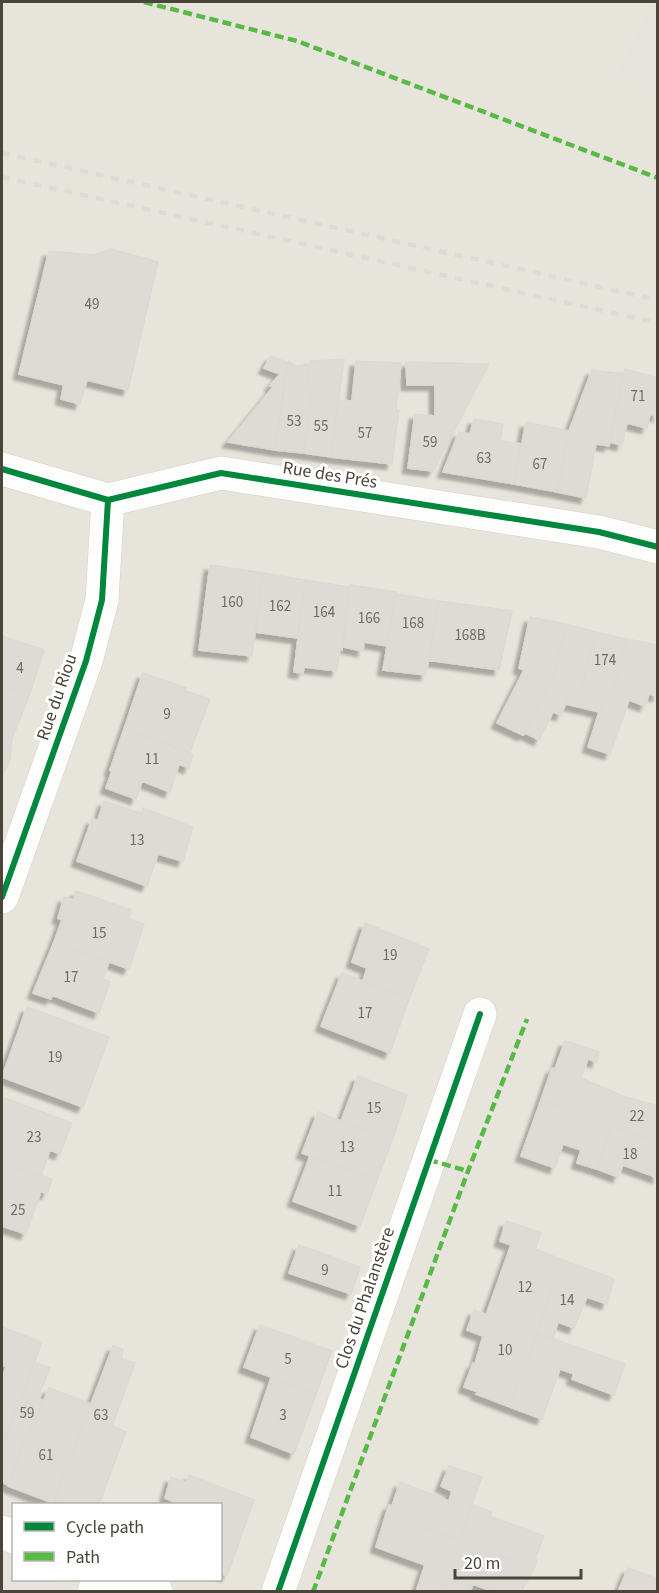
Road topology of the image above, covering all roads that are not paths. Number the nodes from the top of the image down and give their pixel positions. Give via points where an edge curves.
1 (2, 469) edge
2 (108, 500) junction
3 (657, 547) edge
4 (2, 897) edge
5 (480, 1014) dead end
6 (121, 1581) edge
7 (156, 1592) edge
8 (278, 1592) edge

1 - 2 street, Rue des Prés
2 - 3 street, Rue des Prés via 221,473 599,532
2 - 4 street, Rue du Riou via 102,600 86,661
5 - 8 street, Clos du Phalanstère
6 - 7 street

